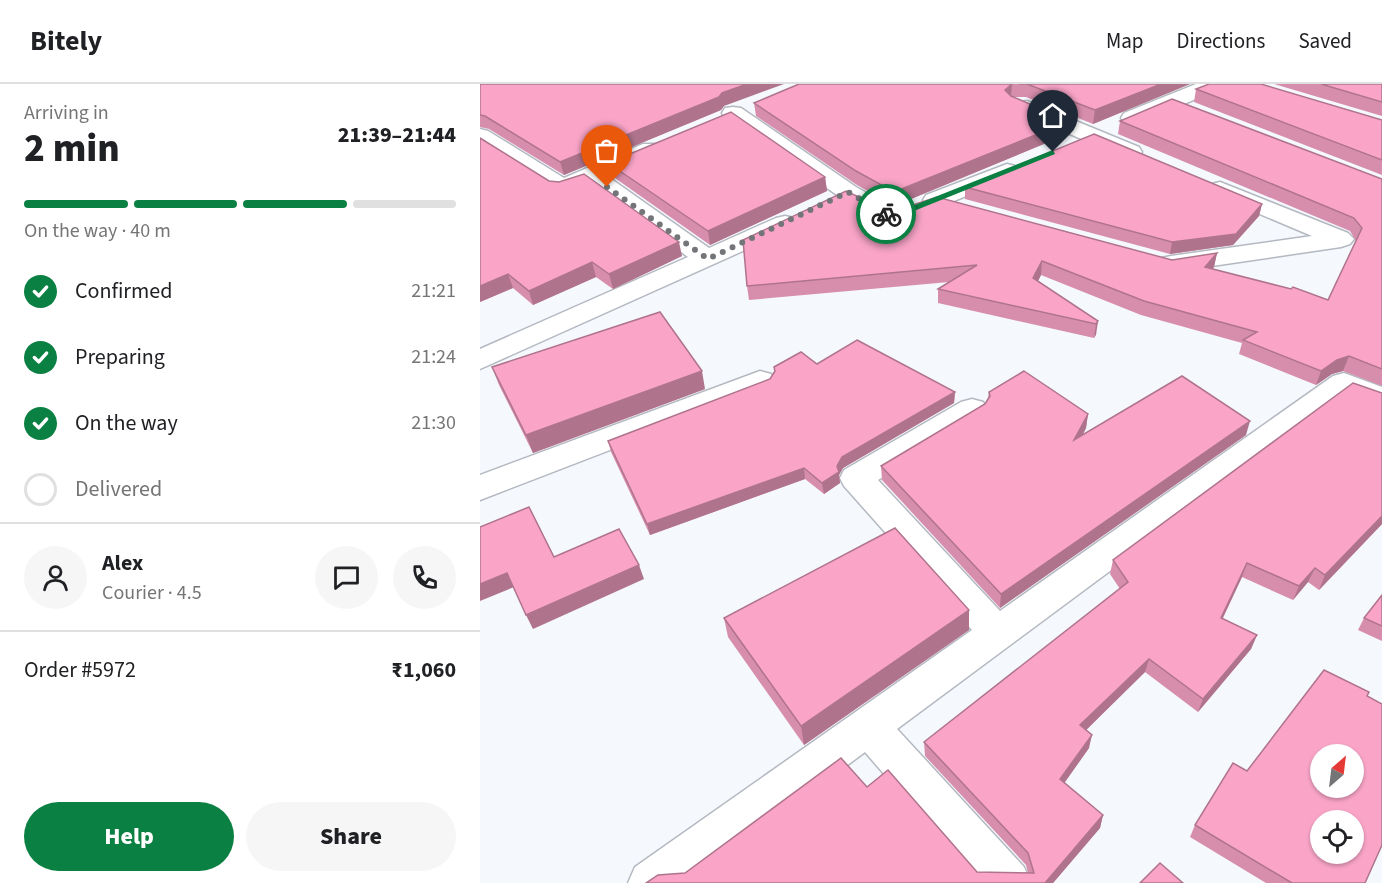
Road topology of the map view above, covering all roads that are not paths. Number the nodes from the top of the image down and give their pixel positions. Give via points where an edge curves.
1 (1214, 84) edge
2 (1169, 102) junction
3 (1018, 104) edge
4 (755, 105) edge
5 (733, 113) junction
6 (1201, 115) edge
7 (711, 123) edge
8 (480, 136) edge
9 (1092, 136) junction
10 (667, 142) edge
11 (1060, 149) edge
12 (1029, 162) edge
13 (1157, 163) edge
14 (590, 175) junction
15 (1200, 181) edge
16 (848, 192) junction
17 (935, 200) junction
18 (969, 209) edge
19 (1147, 258) edge
20 (708, 259) junction
21 (480, 360) edge
22 (760, 381) edge
23 (1382, 398) edge
24 (972, 409) edge
25 (480, 488) edge
26 (998, 634) junction
27 (869, 727) junction
28 (651, 883) edge
29 (1008, 883) edge

1 - 2 street
2 - 6 street
2 - 9 street
3 - 9 street
4 - 5 street
5 - 7 street
5 - 16 street
8 - 14 street via 562,187
9 - 11 street
9 - 13 street
10 - 14 street
12 - 17 street
14 - 20 street
15 - 19 street via 1341,239 1170,264
16 - 17 street via 892,217
16 - 20 street
17 - 18 street
20 - 21 street
22 - 25 street
23 - 26 street via 1344,383
24 - 26 street via 856,478
26 - 27 street
27 - 28 street
27 - 29 street

